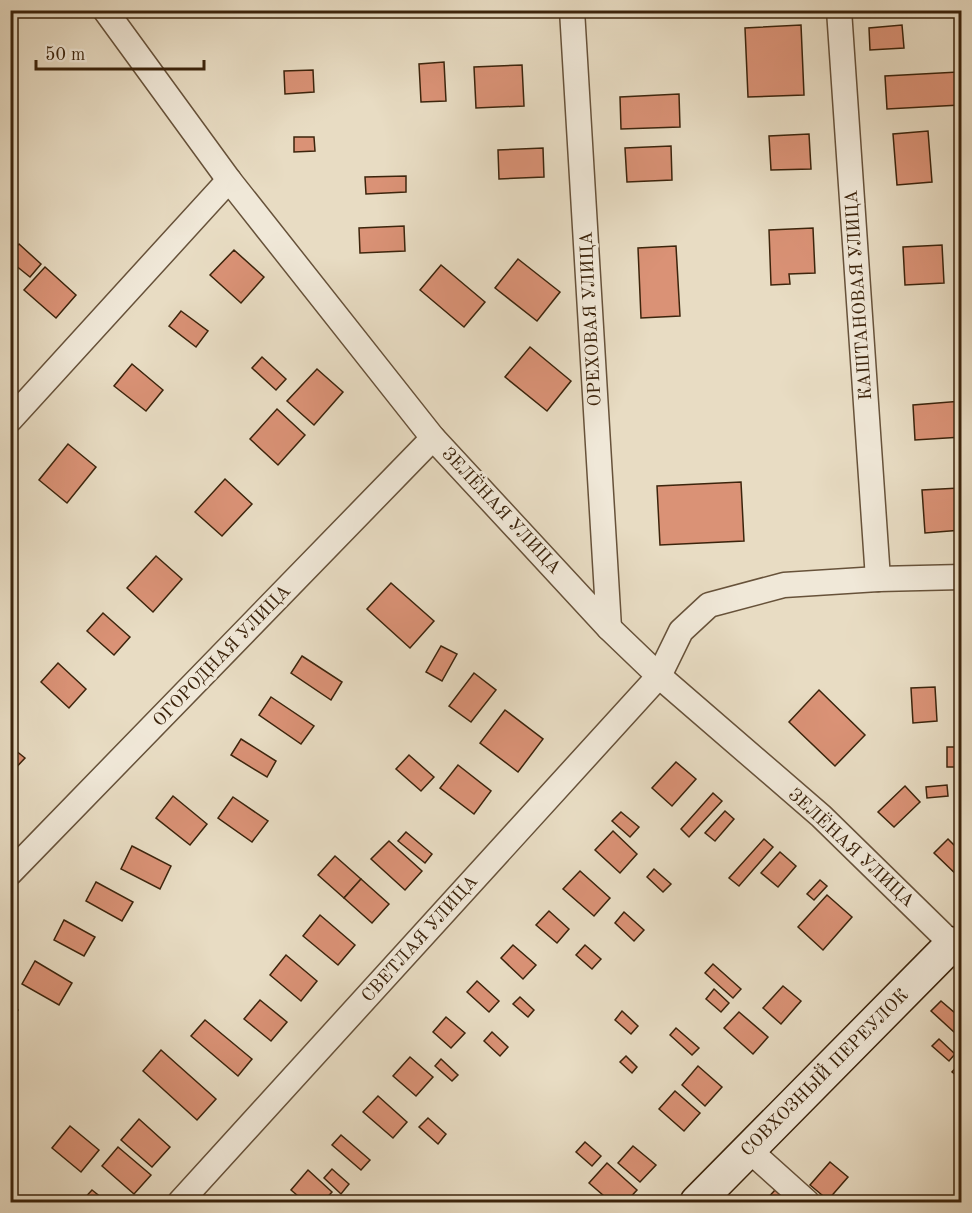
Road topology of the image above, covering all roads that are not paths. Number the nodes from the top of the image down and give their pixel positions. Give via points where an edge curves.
1 (105, 10) edge
2 (573, 10) edge
3 (839, 10) edge
4 (229, 180) junction
5 (10, 420) edge
6 (434, 438) junction
7 (962, 577) edge
8 (878, 579) junction
9 (609, 628) junction
10 (659, 676) junction
11 (10, 873) edge
12 (957, 948) edge
13 (749, 1150) junction
14 (180, 1203) edge
15 (697, 1203) edge
16 (807, 1203) edge

1 - 4 street, ЗЕЛЁНАЯ УЛИЦА
2 - 9 street, ОРЕХОВАЯ УЛИЦА
3 - 8 street, КАШТАНОВАЯ УЛИЦА
4 - 5 street
4 - 6 street, ЗЕЛЁНАЯ УЛИЦА
6 - 9 street, ЗЕЛЁНАЯ УЛИЦА
6 - 11 street, ОГОРОДНАЯ УЛИЦА
7 - 8 street, СВЕТЛАЯ УЛИЦА
8 - 10 street, СВЕТЛАЯ УЛИЦА via 784,585 709,605 681,631
9 - 10 street, ЗЕЛЁНАЯ УЛИЦА
10 - 12 street, ЗЕЛЁНАЯ УЛИЦА via 821,816
10 - 14 street, СВЕТЛАЯ УЛИЦА
12 - 13 street, СОВХОЗНЫЙ ПЕРЕУЛОК
13 - 15 street, СОВХОЗНЫЙ ПЕРЕУЛОК
13 - 16 street

